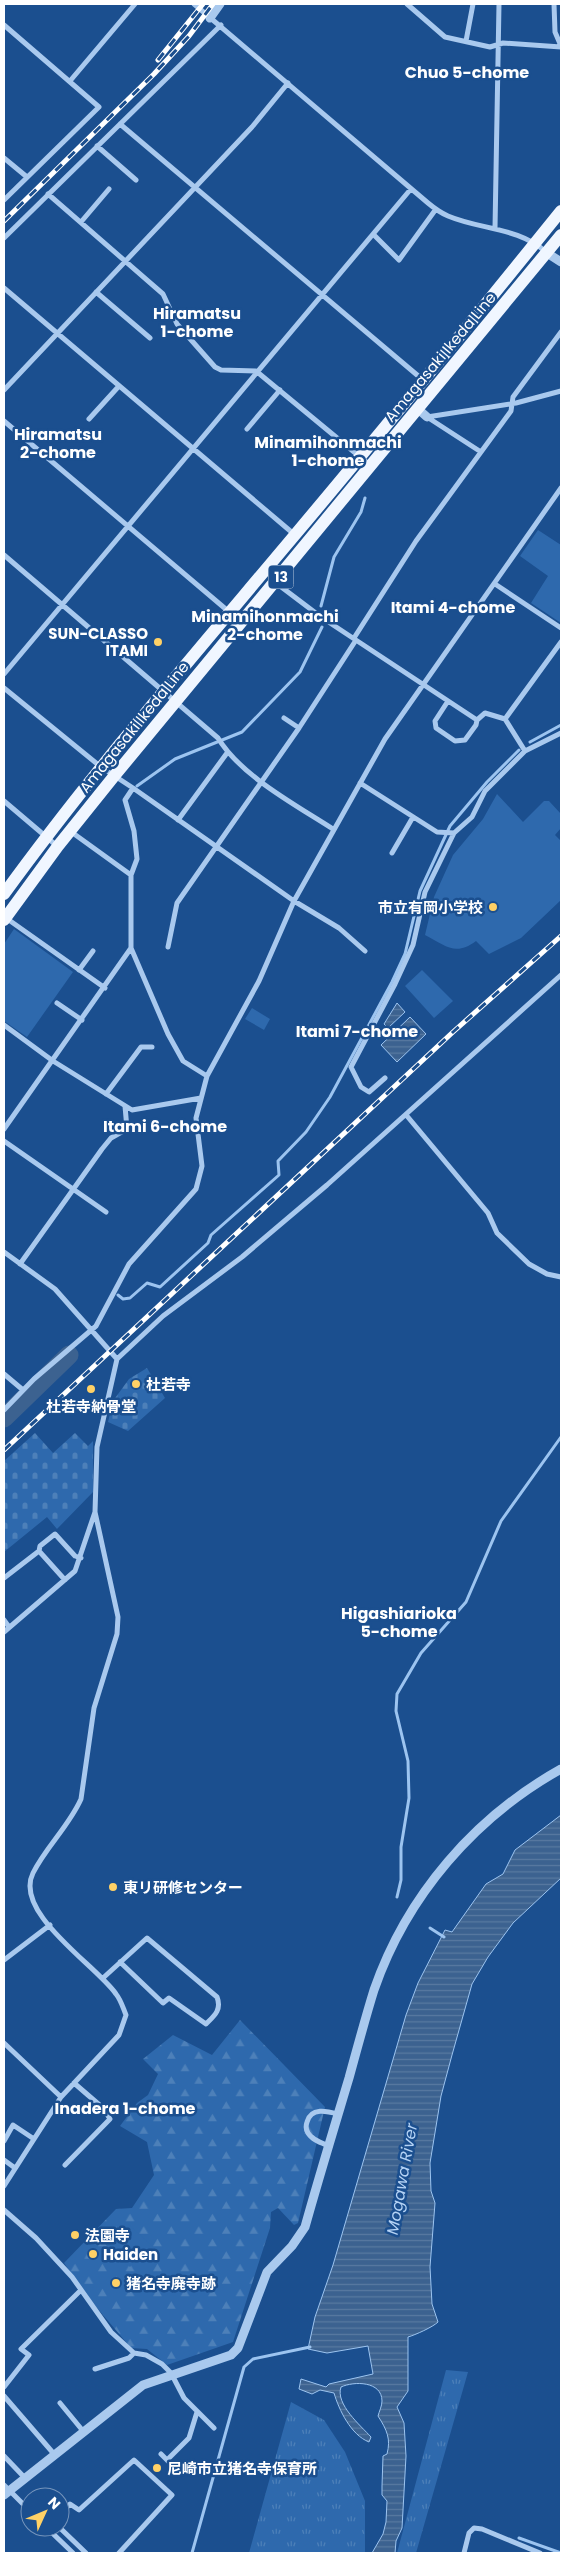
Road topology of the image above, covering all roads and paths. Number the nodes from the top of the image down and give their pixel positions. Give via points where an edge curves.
1 (135, 4) edge
2 (194, 4) edge
3 (220, 4) edge
4 (407, 4) edge
5 (473, 4) edge
6 (499, 4) edge
7 (554, 4) edge
8 (210, 18) junction
9 (4, 25) edge
10 (221, 25) junction
11 (466, 41) junction
12 (499, 44) junction
13 (561, 47) edge
14 (70, 81) junction
15 (288, 83) junction
16 (120, 124) junction
17 (97, 146) junction
18 (4, 158) edge
19 (27, 177) junction
20 (136, 180) dead end
21 (195, 187) junction
22 (109, 190) dead end
23 (410, 190) junction
24 (48, 194) junction
25 (4, 200) edge
26 (436, 209) junction
27 (561, 211) edge
28 (81, 222) junction
29 (495, 228) junction
30 (374, 235) junction
31 (561, 235) edge
32 (4, 238) edge
33 (536, 243) junction
34 (547, 253) junction
35 (126, 260) junction
36 (561, 262) edge
37 (4, 288) edge
38 (96, 292) junction
39 (323, 296) junction
40 (561, 332) edge
41 (57, 333) junction
42 (150, 338) dead end
43 (256, 371) junction
44 (423, 380) junction
45 (119, 386) junction
46 (434, 389) junction
47 (4, 390) edge
48 (280, 390) junction
49 (561, 391) edge
50 (512, 403) junction
51 (422, 413) junction
52 (89, 419) dead end
53 (4, 421) edge
54 (247, 429) dead end
55 (192, 448) junction
56 (480, 452) junction
57 (359, 456) junction
58 (371, 466) junction
59 (560, 492) edge
60 (128, 527) junction
61 (295, 535) junction
62 (306, 545) junction
63 (4, 555) edge
64 (276, 583) junction
65 (495, 584) junction
66 (61, 604) junction
67 (230, 612) junction
68 (241, 622) junction
69 (561, 628) edge
70 (355, 639) junction
71 (561, 642) edge
72 (4, 674) edge
73 (423, 686) junction
74 (4, 688) edge
75 (164, 690) junction
76 (176, 701) junction
77 (448, 701) junction
78 (284, 718) dead end
79 (505, 719) junction
80 (477, 720) junction
81 (299, 728) junction
82 (561, 733) edge
83 (525, 751) junction
84 (227, 753) junction
85 (101, 767) junction
86 (116, 775) junction
87 (262, 782) junction
88 (360, 783) junction
89 (133, 788) junction
90 (4, 802) edge
91 (413, 816) junction
92 (178, 820) junction
93 (333, 829) junction
94 (70, 831) junction
95 (452, 833) junction
96 (46, 836) junction
97 (58, 846) junction
98 (215, 847) junction
99 (392, 853) dead end
100 (131, 874) junction
101 (4, 894) edge
102 (294, 901) junction
103 (4, 918) edge
104 (168, 947) dead end
105 (131, 948) junction
106 (93, 950) dead end
107 (365, 951) dead end
108 (79, 970) junction
109 (561, 975) edge
110 (105, 988) junction
111 (57, 1003) dead end
112 (82, 1020) junction
113 (4, 1025) edge
114 (152, 1047) dead end
115 (53, 1061) junction
116 (207, 1076) junction
117 (386, 1078) dead end
118 (106, 1094) junction
119 (201, 1098) junction
120 (125, 1106) junction
121 (407, 1116) junction
122 (4, 1129) edge
123 (4, 1141) edge
124 (74, 1190) junction
125 (106, 1212) dead end
126 (4, 1252) edge
127 (20, 1264) junction
128 (561, 1277) edge
129 (89, 1329) junction
130 (117, 1359) junction
131 (4, 1374) edge
132 (24, 1390) junction
133 (4, 1410) edge
134 (95, 1512) junction
135 (39, 1551) junction
136 (80, 1558) junction
137 (4, 1578) edge
138 (65, 1580) junction
139 (4, 1620) edge
140 (9, 1627) junction
141 (4, 1632) edge
142 (561, 1769) edge
143 (50, 1925) junction
144 (4, 1960) edge
145 (120, 1962) junction
146 (103, 1978) junction
147 (4, 2042) edge
148 (74, 2083) junction
149 (61, 2097) junction
150 (338, 2114) junction
151 (34, 2139) junction
152 (4, 2141) edge
153 (329, 2146) junction
154 (4, 2160) edge
155 (65, 2165) dead end
156 (15, 2168) junction
157 (4, 2186) edge
158 (4, 2210) edge
159 (80, 2291) junction
160 (134, 2353) junction
161 (95, 2369) dead end
162 (171, 2373) junction
163 (4, 2387) edge
164 (4, 2396) edge
165 (60, 2403) dead end
166 (197, 2412) junction
167 (214, 2428) dead end
168 (83, 2431) junction
169 (54, 2454) junction
170 (161, 2454) dead end
171 (4, 2456) edge
172 (167, 2460) junction
173 (174, 2467) dead end
174 (25, 2478) junction
175 (5, 2490) edge
176 (20, 2503) edge
177 (70, 2504) edge
178 (56, 2537) edge
179 (69, 2537) edge
180 (73, 2553) edge
181 (86, 2553) edge
182 (119, 2553) edge
183 (464, 2553) edge
184 (540, 2553) edge

1 - 14 street
2 - 8 street
3 - 8 street
4 - 11 street via 445,37
5 - 11 street
6 - 12 street
7 - 13 street via 555,32
8 - 10 street
9 - 14 street
10 - 15 street
10 - 16 street
11 - 12 street via 490,47
12 - 13 street
12 - 29 street
14 - 19 street via 99,107
15 - 21 street
15 - 23 street
16 - 17 street
16 - 21 street
17 - 20 street
17 - 24 street
18 - 19 street
19 - 25 street
21 - 35 street
21 - 39 street
22 - 28 street
23 - 26 street
23 - 30 street
24 - 28 street
24 - 32 street
26 - 29 street via 449,216
26 - 30 street via 398,260
27 - 33 main road, Amagasaki Ikeda Line / 13
28 - 35 street
29 - 33 street
30 - 39 street
31 - 34 main road, Amagasaki Ikeda Line / 13
33 - 34 street
33 - 44 main road, Amagasaki Ikeda Line / 13
34 - 36 street
34 - 46 main road, Amagasaki Ikeda Line / 13
35 - 38 street
35 - 43 street via 163,294 178,324 215,367
37 - 41 street
38 - 41 street
38 - 42 street
39 - 43 street
39 - 44 street
40 - 50 street via 513,397
41 - 45 street
41 - 47 street
43 - 48 street
43 - 55 street
44 - 46 street
44 - 57 main road, Amagasaki Ikeda Line / 13
45 - 52 street
45 - 55 street
46 - 51 main road, Amagasaki Ikeda Line / 13
48 - 54 street
48 - 57 street
49 - 50 street
50 - 51 street
50 - 56 street via 511,411
51 - 56 street
51 - 58 main road, Amagasaki Ikeda Line / 13
53 - 60 street
55 - 60 street
55 - 61 street
56 - 70 street via 416,541
57 - 58 street
57 - 61 main road, Amagasaki Ikeda Line / 13
58 - 62 main road, Amagasaki Ikeda Line / 13
59 - 65 street
60 - 66 street
60 - 67 street
61 - 62 street
61 - 67 main road, Amagasaki Ikeda Line / 13
62 - 64 main road, Amagasaki Ikeda Line / 13
63 - 66 street
64 - 68 main road, Amagasaki Ikeda Line / 13
64 - 70 street
65 - 69 street
65 - 73 street
66 - 72 street
66 - 75 street
67 - 68 street
67 - 75 main road, Amagasaki Ikeda Line / 13
68 - 76 main road, Amagasaki Ikeda Line / 13
70 - 73 street
70 - 81 street
71 - 79 street
73 - 77 street
73 - 88 street via 385,739
74 - 85 street
75 - 76 street
75 - 85 main road, Amagasaki Ikeda Line / 13
76 - 84 street via 218,738
76 - 86 main road, Amagasaki Ikeda Line / 13
77 - 80 street
77 - 80 street via 435,721 436,728 455,742 465,740
78 - 81 street
79 - 80 street via 485,713
79 - 83 street
81 - 87 street
82 - 83 street
83 - 95 street via 485,791 472,817
84 - 87 street
84 - 92 street
85 - 86 street
85 - 96 main road, Amagasaki Ikeda Line / 13
86 - 89 street
86 - 94 main road, Amagasaki Ikeda Line / 13
87 - 93 street
87 - 98 street
88 - 91 street
88 - 93 street
89 - 92 street
89 - 100 street via 125,800 134,831 137,859
90 - 96 street
91 - 95 street via 441,833
91 - 99 street
92 - 98 street
93 - 102 street
94 - 97 main road, Amagasaki Ikeda Line / 13
94 - 100 street
95 - 117 street via 425,892 413,945 351,1067 361,1087 369,1092
96 - 97 street
96 - 101 main road, Amagasaki Ikeda Line / 13
97 - 103 main road, Amagasaki Ikeda Line / 13
98 - 102 street
98 - 104 street via 177,903
100 - 105 street
102 - 107 street via 339,928
102 - 116 street via 259,981
103 - 108 street
105 - 110 street
105 - 116 street via 168,1034 183,1060
106 - 108 street
108 - 110 street
109 - 121 street
110 - 112 street
111 - 112 street
112 - 115 street
113 - 115 street
114 - 118 street via 141,1047
115 - 118 street
115 - 122 street
116 - 119 street
118 - 120 street
119 - 120 street via 132,1110
119 - 129 street via 196,1118 202,1166 196,1189 129,1264 96,1326
120 - 124 street via 127,1128 111,1138
121 - 128 street via 488,1212 497,1233 529,1264
121 - 130 street via 242,1257 163,1316
123 - 124 street
124 - 125 street
124 - 127 street
126 - 127 street
127 - 129 street via 55,1289
129 - 130 street
129 - 132 street
130 - 134 street via 97,1447
131 - 132 street
132 - 133 street
134 - 136 street
134 - 143 street via 116,1608 117,1634 94,1708 81,1799 30,1883 35,1906
135 - 136 street via 40,1546 54,1534
135 - 137 street
135 - 138 street
136 - 138 street via 75,1571
138 - 140 street
139 - 140 street
140 - 141 street
142 - 150 street via 519,1794 488,1819 431,1882 391,1950 375,1989
143 - 144 street
143 - 146 street via 77,1957
145 - 145 street via 146,1938 217,1998 220,2005 216,2014 206,2024 169,1998 163,2003
145 - 146 street
146 - 148 street via 117,1995 126,2015 119,2035
147 - 149 street
148 - 149 street
148 - 155 street via 103,2108 110,2119
149 - 151 street
150 - 153 street
150 - 153 street via 314,2112 306,2125 314,2139
151 - 152 street via 13,2125
151 - 156 street
153 - 162 street via 305,2227 267,2272 238,2348 231,2354
154 - 156 street
156 - 157 street
158 - 159 street via 50,2253
159 - 160 street via 111,2332
159 - 163 street via 21,2350 29,2355
160 - 161 street via 129,2358
160 - 162 street via 162,2364
162 - 166 street via 184,2398
162 - 168 street via 143,2384
164 - 169 street
165 - 168 street
166 - 167 street
166 - 172 street via 188,2438
168 - 169 street
169 - 174 street
170 - 172 street
171 - 174 street
172 - 173 street
174 - 175 street
175 - 176 street
177 - 182 street via 79,2510 134,2460 172,2495
178 - 180 street
179 - 181 street
183 - 184 street via 469,2533 474,2528 482,2528

